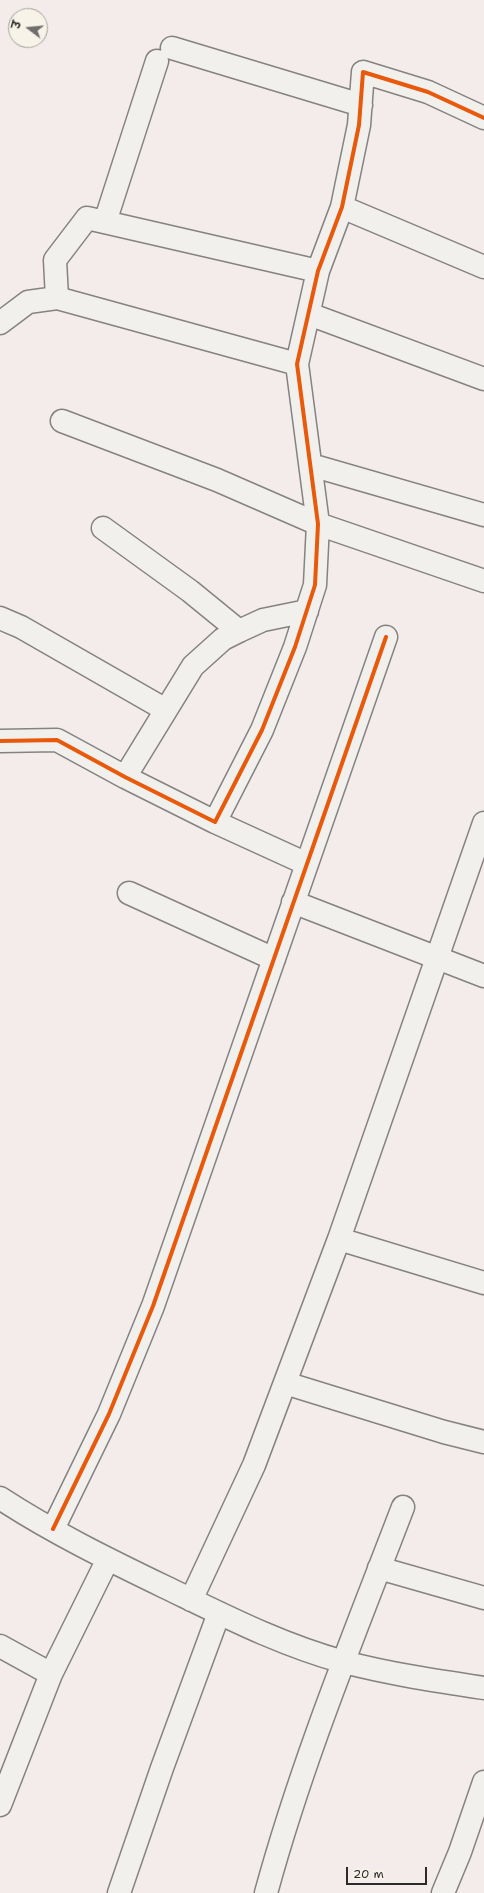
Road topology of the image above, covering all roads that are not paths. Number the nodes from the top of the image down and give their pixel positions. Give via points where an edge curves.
1 (360, 105) junction
2 (484, 118) edge
3 (342, 207) junction
4 (105, 222) junction
5 (484, 267) edge
6 (318, 271) junction
7 (57, 298) junction
8 (308, 314) junction
9 (0, 323) edge
10 (298, 364) junction
11 (484, 379) edge
12 (62, 421) dead end
13 (311, 465) junction
14 (484, 515) edge
15 (318, 524) junction
16 (103, 528) dead end
17 (484, 581) edge
18 (307, 611) junction
19 (0, 618) edge
20 (239, 631) junction
21 (386, 636) dead end
22 (166, 710) junction
23 (0, 741) edge
24 (125, 777) junction
25 (215, 822) junction
26 (484, 823) edge
27 (307, 864) junction
28 (129, 893) dead end
29 (293, 902) junction
30 (274, 959) junction
31 (438, 959) junction
32 (484, 976) edge
33 (339, 1239) junction
34 (484, 1283) edge
35 (285, 1382) junction
36 (484, 1442) edge
37 (0, 1498) edge
38 (403, 1507) dead end
39 (53, 1529) junction
40 (108, 1559) junction
41 (379, 1568) junction
42 (484, 1598) edge
43 (192, 1600) junction
44 (219, 1613) junction
45 (0, 1646) edge
46 (344, 1662) junction
47 (51, 1674) junction
48 (484, 1688) edge
49 (484, 1782) edge
50 (0, 1805) edge
51 (119, 1893) edge
52 (266, 1893) edge
53 (443, 1893) edge

1 - 2 street via 363,72 428,92
1 - 3 street
1 - 4 street via 165,54
3 - 5 street
3 - 6 street
4 - 6 street
4 - 7 street via 87,218 55,260
6 - 8 street
7 - 9 street via 28,302
7 - 10 street
8 - 10 street
8 - 11 street
10 - 13 street
12 - 15 street via 217,480
13 - 14 street
13 - 15 street
15 - 17 street
15 - 18 street via 314,585
16 - 20 street via 190,591
18 - 20 street via 263,620
18 - 25 street via 262,730
19 - 22 street via 42,638
20 - 22 street via 222,639 193,666
21 - 27 street
22 - 24 street
23 - 24 street via 57,740
24 - 25 street
25 - 27 street
26 - 31 street
27 - 29 street
28 - 30 street
29 - 30 street
29 - 31 street
30 - 39 street via 153,1306 109,1414
31 - 32 street
31 - 33 street
33 - 34 street
33 - 35 street
35 - 36 street
35 - 43 street via 254,1465
37 - 39 street
38 - 41 street
39 - 40 street
40 - 43 street
40 - 47 street
41 - 42 street
41 - 46 street
43 - 44 street
44 - 46 street via 284,1643
44 - 51 street
45 - 47 street
46 - 48 street
46 - 52 street via 308,1753 280,1839
47 - 50 street
49 - 53 street

